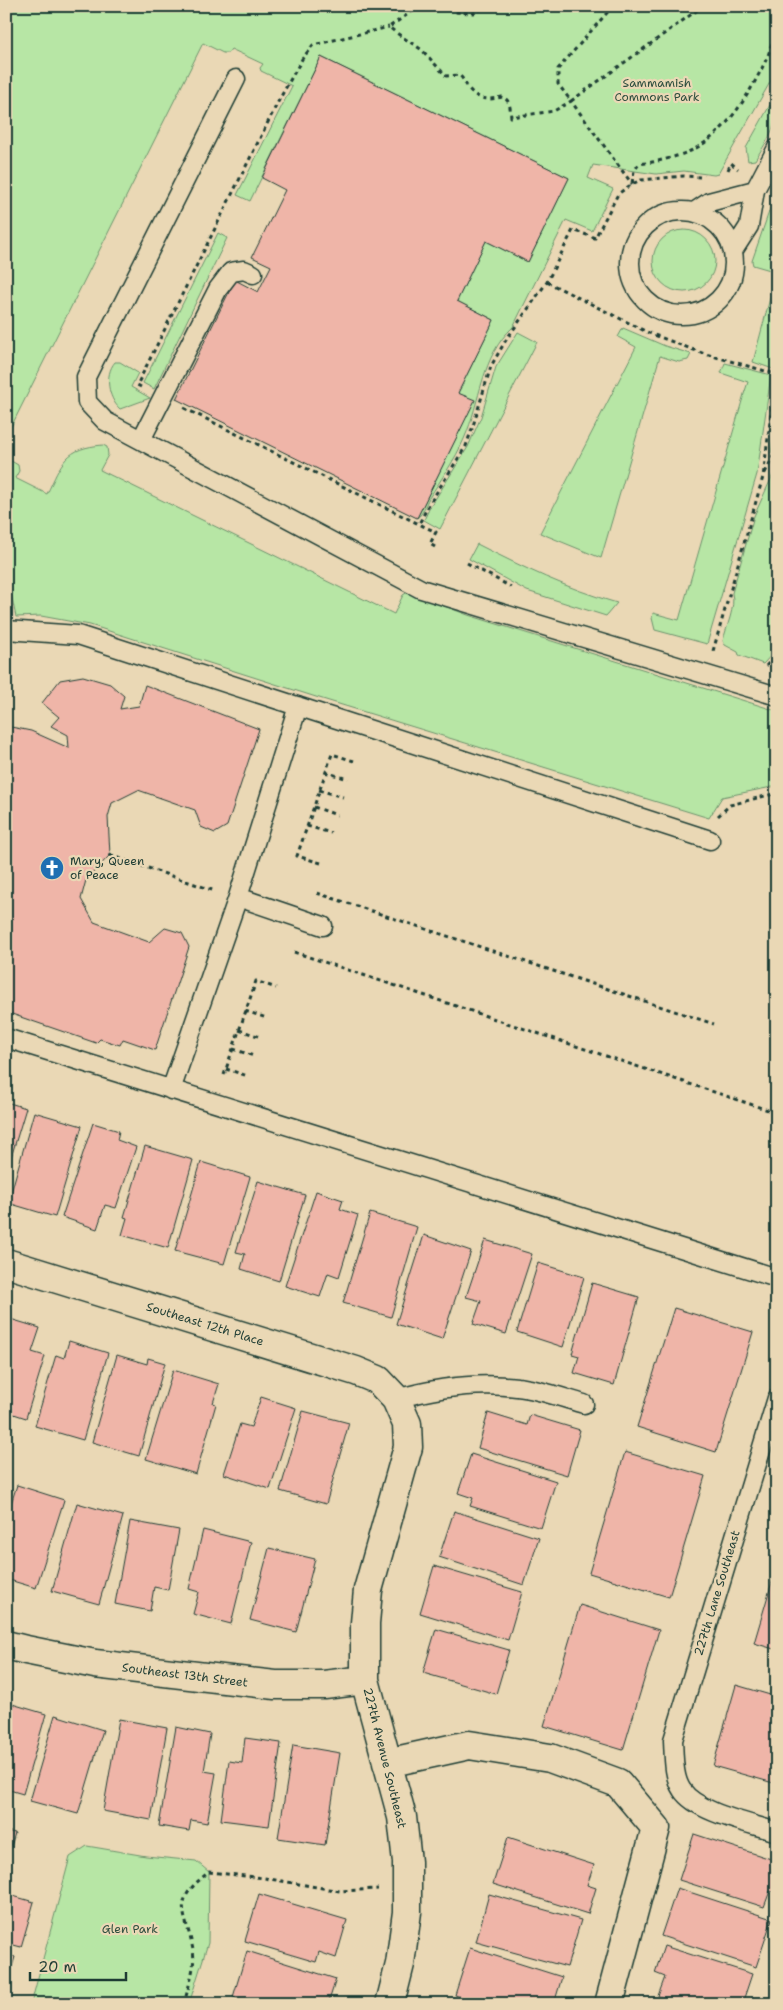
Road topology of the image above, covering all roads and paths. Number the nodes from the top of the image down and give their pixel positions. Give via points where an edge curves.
1 (420, 6) edge
2 (452, 6) edge
3 (486, 6) edge
4 (613, 6) edge
5 (703, 6) edge
6 (777, 25) edge
7 (389, 27) junction
8 (236, 79) dead end
9 (571, 101) junction
10 (777, 148) edge
11 (742, 172) dead end
12 (724, 174) dead end
13 (703, 178) dead end
14 (632, 184) junction
15 (755, 190) junction
16 (694, 212) junction
17 (733, 251) junction
18 (253, 274) dead end
19 (547, 282) junction
20 (777, 368) edge
21 (776, 374) edge
22 (145, 388) dead end
23 (175, 404) dead end
24 (141, 440) junction
25 (777, 448) edge
26 (763, 477) junction
27 (419, 524) junction
28 (435, 547) dead end
29 (6, 630) edge
30 (721, 654) dead end
31 (777, 654) edge
32 (770, 670) dead end
33 (777, 696) edge
34 (298, 706) junction
35 (354, 761) dead end
36 (325, 772) junction
37 (348, 779) dead end
38 (319, 790) junction
39 (777, 793) edge
40 (343, 797) dead end
41 (314, 807) junction
42 (337, 815) dead end
43 (717, 817) dead end
44 (307, 826) junction
45 (331, 833) dead end
46 (710, 840) dead end
47 (110, 855) dead end
48 (321, 863) dead end
49 (216, 891) dead end
50 (317, 893) dead end
51 (238, 897) junction
52 (323, 926) dead end
53 (294, 952) dead end
54 (276, 988) dead end
55 (245, 1011) junction
56 (267, 1018) dead end
57 (714, 1024) dead end
58 (239, 1030) junction
59 (260, 1037) dead end
60 (6, 1038) edge
61 (232, 1049) junction
62 (254, 1056) dead end
63 (226, 1069) junction
64 (224, 1075) dead end
65 (248, 1076) dead end
66 (171, 1090) junction
67 (777, 1113) edge
68 (6, 1263) edge
69 (777, 1278) edge
70 (777, 1398) edge
71 (396, 1399) junction
72 (584, 1404) dead end
73 (6, 1645) edge
74 (365, 1680) junction
75 (387, 1763) junction
76 (777, 1832) edge
77 (407, 1888) junction
78 (184, 2004) edge
79 (390, 2004) edge
80 (609, 2004) edge

1 - 7 path
2 - 3 path via 454,12 474,13
4 - 9 path via 558,69 558,84
5 - 9 path
6 - 14 path via 767,57 742,102 719,132 690,152 639,164
7 - 9 path via 422,50 446,76 460,75 468,88 481,98 489,101 502,96 507,98 510,118 554,111
7 - 22 path via 313,45 302,59 138,385
8 - 24 lane via 86,377 87,402 105,420
9 - 14 path
10 - 15 lane
11 - 12 path via 732,163
13 - 14 path via 684,176 641,180
14 - 19 path via 618,194 595,238 573,230
15 - 16 lane via 709,202
15 - 17 lane via 749,226
16 - 17 lane via 719,226
16 - 17 lane via 664,214 639,233 630,263 633,280 641,294 653,306 668,312 684,315 700,312 715,303 732,280
18 - 24 lane via 244,270 231,272 218,288
19 - 21 path via 649,334
19 - 27 path via 491,366 466,446
20 - 21 path
21 - 26 path
23 - 27 path
24 - 33 lane via 421,589
25 - 26 path
26 - 30 path via 712,652
27 - 28 path via 436,532 430,544
29 - 34 lane via 78,635
31 - 32 path via 764,668
34 - 46 lane
34 - 51 lane
35 - 36 path via 332,754
36 - 37 path
36 - 38 path
38 - 40 path
38 - 41 path
39 - 43 path via 730,805
41 - 42 path
41 - 44 path
44 - 45 path
44 - 48 path via 297,856
47 - 49 path
50 - 57 path
51 - 52 lane
51 - 66 lane
53 - 67 path
54 - 55 path via 256,981
55 - 56 path
55 - 58 path
58 - 59 path
58 - 61 path
60 - 66 lane
61 - 62 path
61 - 63 path
63 - 64 path
63 - 65 path
66 - 69 lane
68 - 71 street, Southeast 12th Place via 356,1371 378,1380
70 - 76 lane, 227th Lane Southeast via 673,1740 675,1771 681,1790 700,1807
71 - 72 lane via 467,1386 510,1386
71 - 74 street, 227th Avenue Southeast via 407,1424 408,1447 368,1590
73 - 74 street, Southeast 13th Street via 94,1664 275,1685 324,1686
74 - 75 street, 227th Avenue Southeast
75 - 77 street, 227th Avenue Southeast via 402,1817
75 - 80 street via 469,1745 550,1758 618,1783 656,1828
77 - 78 path via 340,1891 209,1872 195,1883 183,1908 193,1952
77 - 79 street, 227th Avenue Southeast via 400,1964

